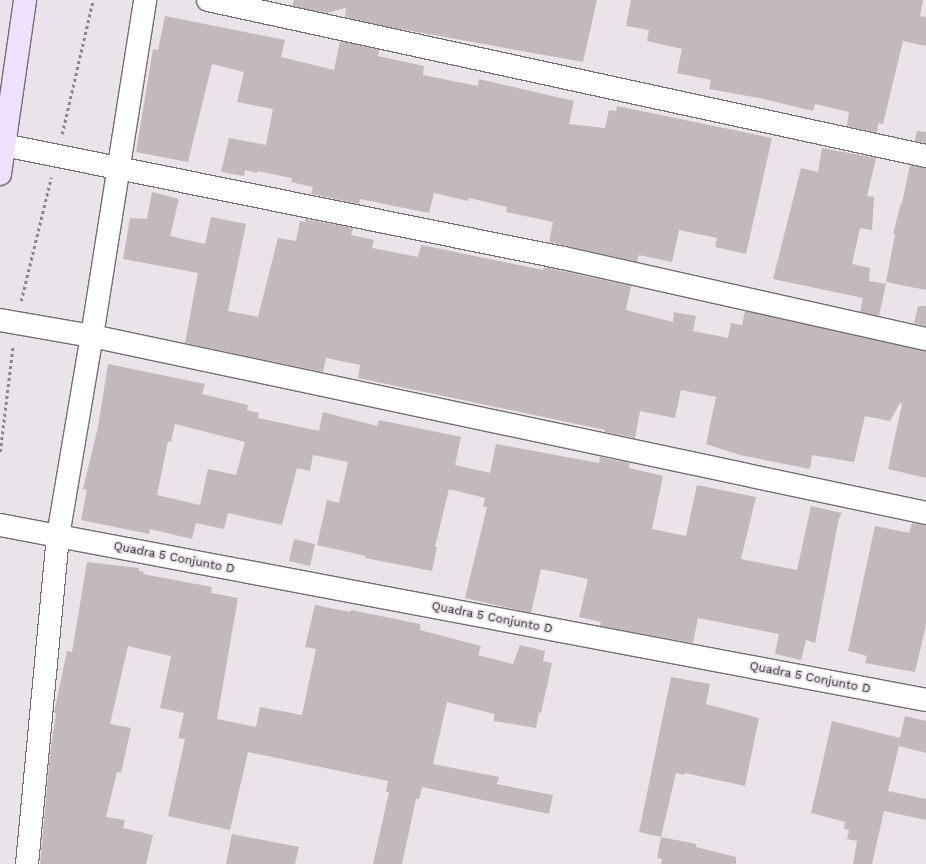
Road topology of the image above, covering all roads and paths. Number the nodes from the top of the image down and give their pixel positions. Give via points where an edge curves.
1 (25, 0) edge
2 (93, 0) edge
3 (145, 0) edge
4 (208, 0) edge
5 (4, 145) junction
6 (57, 155) junction
7 (926, 156) edge
8 (119, 169) junction
9 (0, 174) edge
10 (8, 321) edge
11 (92, 336) junction
12 (926, 339) edge
13 (0, 452) edge
14 (926, 513) edge
15 (0, 525) edge
16 (58, 536) junction
17 (926, 700) edge
18 (27, 864) edge

1 - 5 main road
2 - 6 path
3 - 8 street
4 - 7 street
5 - 6 street
5 - 9 main road
6 - 8 street
6 - 10 path
8 - 11 street
8 - 12 street via 563,258
10 - 11 street
10 - 13 path
11 - 14 street
11 - 16 street
15 - 16 street, Quadra 5 Conjunto D
16 - 17 street, Quadra 5 Conjunto D
16 - 18 street

